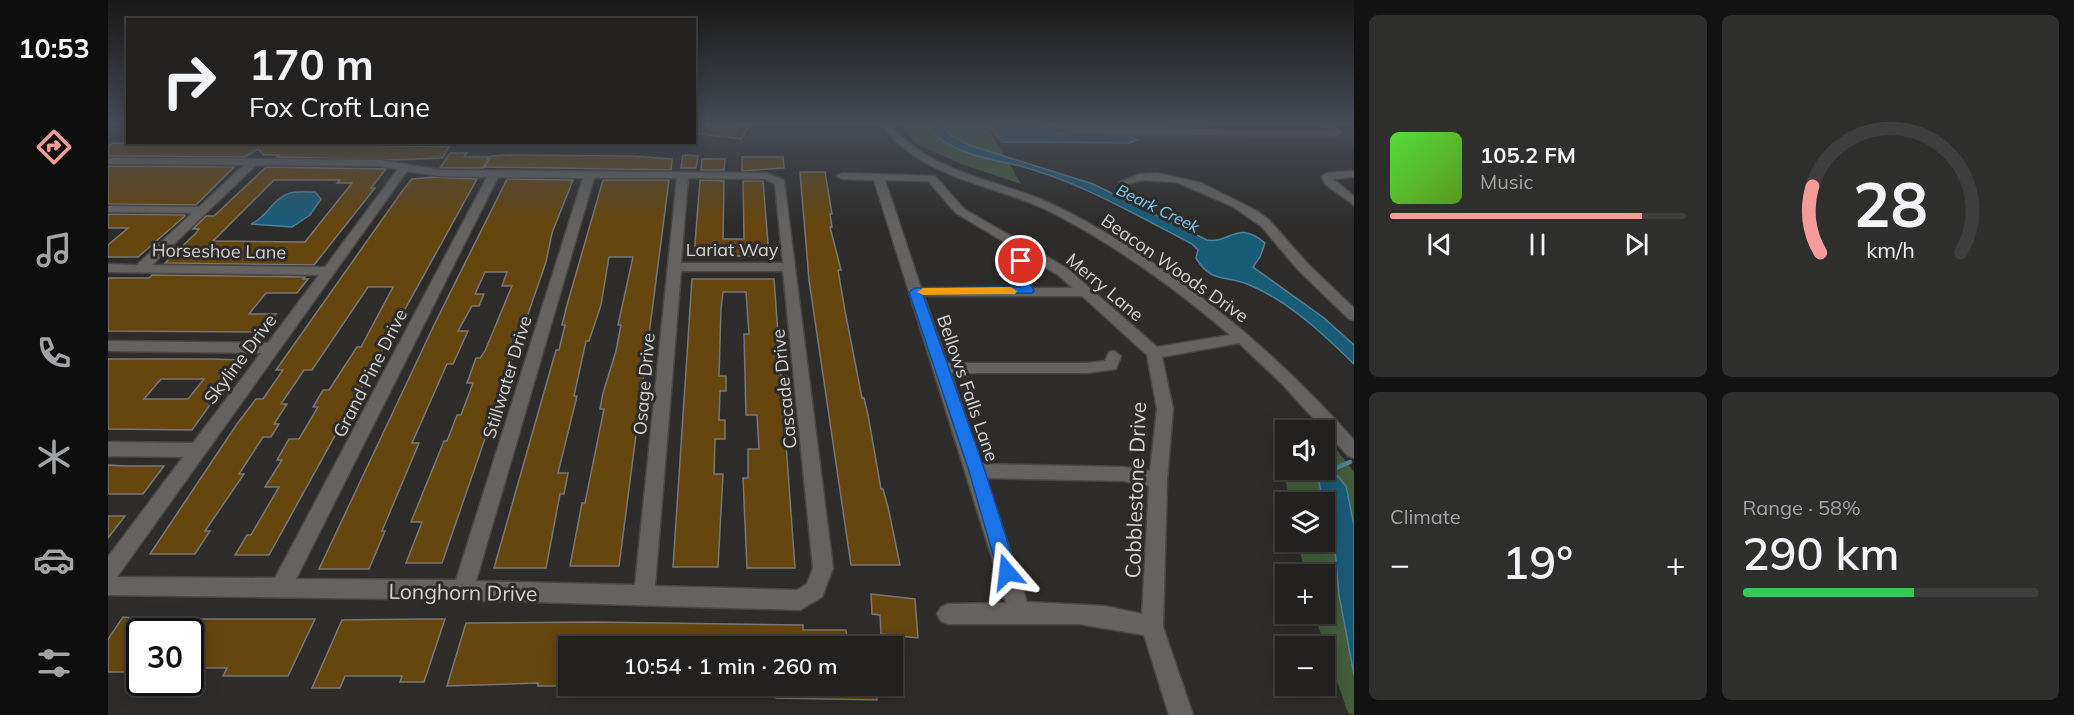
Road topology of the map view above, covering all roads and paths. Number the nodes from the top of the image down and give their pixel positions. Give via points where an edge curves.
1 (922, 157) edge
2 (108, 160) edge
3 (255, 161) junction
4 (404, 168) junction
5 (494, 174) junction
6 (1354, 174) edge
7 (589, 175) junction
8 (683, 175) junction
9 (842, 176) dead end
10 (878, 176) junction
11 (1125, 182) dead end
12 (1354, 202) edge
13 (108, 209) edge
14 (202, 210) junction
15 (1036, 256) junction
16 (674, 267) junction
17 (790, 267) junction
18 (108, 268) edge
19 (141, 268) junction
20 (329, 271) junction
21 (1028, 291) junction
22 (915, 292) junction
23 (1086, 292) junction
24 (1354, 316) edge
25 (1243, 338) junction
26 (108, 346) edge
27 (273, 348) junction
28 (1154, 353) junction
29 (1114, 356) dead end
30 (940, 368) junction
31 (108, 449) edge
32 (197, 450) junction
33 (1354, 451) edge
34 (977, 471) junction
35 (1158, 480) junction
36 (108, 573) edge
37 (108, 586) edge
38 (280, 589) junction
39 (463, 590) junction
40 (815, 590) joint
41 (644, 597) junction
42 (1020, 613) junction
43 (948, 614) dead end
44 (1152, 627) junction
45 (1181, 715) edge

1 - 25 street, Beacon Woods Drive via 1052,208 1093,231
2 - 3 street
3 - 4 street via 380,163
3 - 14 street
4 - 5 street
4 - 20 street, Skyline Drive
5 - 7 street
5 - 38 street, Grand Pine Drive
6 - 12 street via 1327,176
7 - 8 street
7 - 39 street, Stillwater Drive
8 - 16 street, Osage Drive
8 - 17 street, Cascade Drive via 767,176 780,182
9 - 10 street, Merry Lane
10 - 15 street, Merry Lane via 932,178 960,211
10 - 22 street, Bellows Falls Lane
11 - 24 street via 1133,177 1167,176 1250,211
13 - 14 street
14 - 19 street
15 - 21 street via 1021,261 1017,270
15 - 23 street, Merry Lane
16 - 17 street, Lariat Way
16 - 41 street, Osage Drive
17 - 40 street, Cascade Drive via 823,568
18 - 19 street, Horseshoe Lane
19 - 20 street, Horseshoe Lane
20 - 27 street, Skyline Drive
21 - 22 street
21 - 23 street
22 - 30 street, Bellows Falls Lane
23 - 28 street, Merry Lane
25 - 28 street
25 - 33 street, Beacon Woods Drive
26 - 27 street
27 - 32 street, Skyline Drive
28 - 35 street, Cobblestone Drive via 1165,409
29 - 30 street via 1111,365 1087,368
30 - 34 street, Bellows Falls Lane
31 - 32 street
32 - 36 street, Skyline Drive
34 - 35 street via 1124,474
34 - 42 street, Bellows Falls Lane
35 - 44 street, Cobblestone Drive
37 - 38 street, Longhorn Drive
38 - 39 street, Longhorn Drive
39 - 41 street, Longhorn Drive
40 - 41 street, Longhorn Drive via 800,600
42 - 43 street
42 - 44 street via 1127,618
44 - 45 street, Cobblestone Drive

